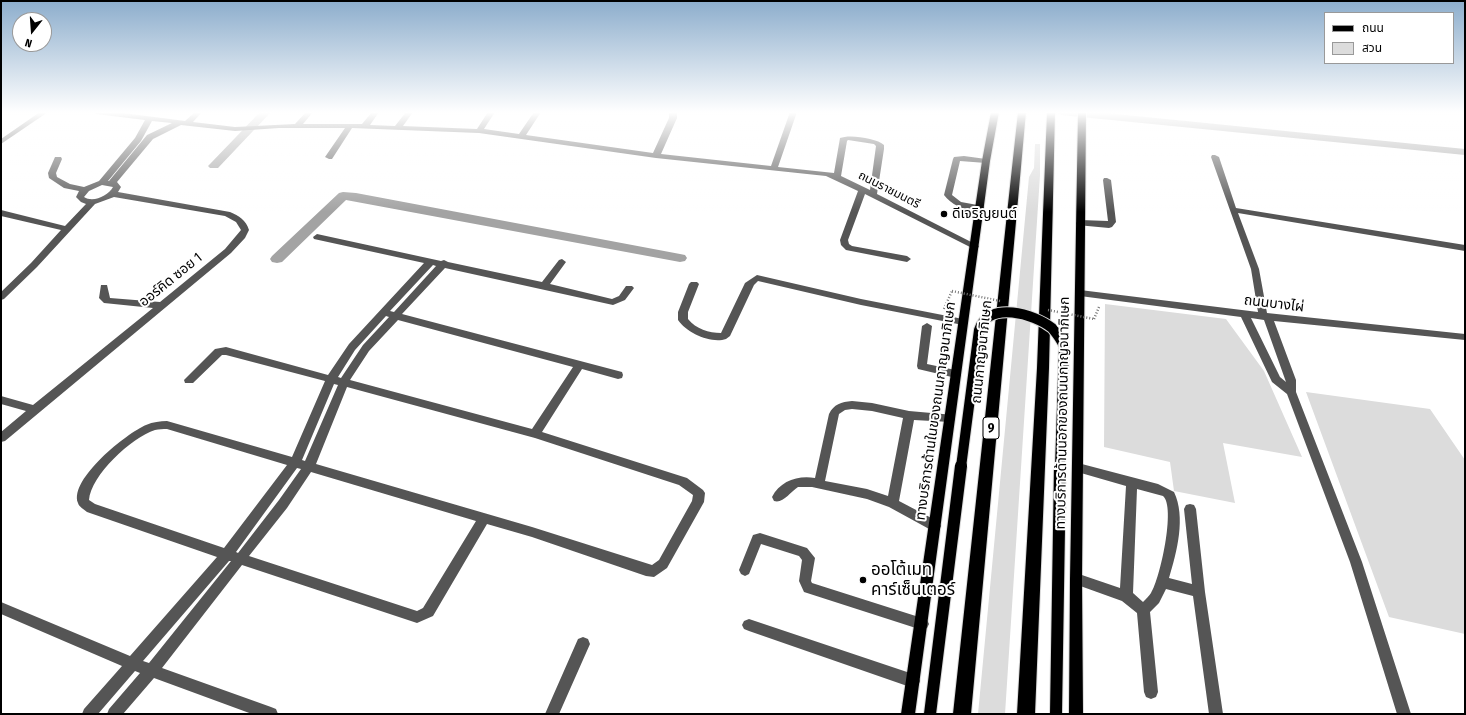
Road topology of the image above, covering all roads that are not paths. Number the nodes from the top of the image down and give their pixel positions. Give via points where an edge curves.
1 (132, 145) edge
2 (144, 145) edge
3 (337, 145) edge
4 (580, 145) edge
5 (661, 145) edge
6 (782, 145) edge
7 (842, 145) edge
8 (880, 145) edge
9 (989, 145) edge
10 (1018, 145) edge
11 (1049, 145) edge
12 (1081, 145) edge
13 (656, 156) junction
14 (329, 157) dead end
15 (1215, 157) dead end
16 (58, 159) dead end
17 (986, 162) junction
18 (774, 168) junction
19 (837, 177) junction
20 (1107, 180) dead end
21 (102, 183) junction
22 (112, 184) junction
23 (85, 190) junction
24 (862, 190) junction
25 (112, 194) junction
26 (873, 196) junction
27 (93, 201) junction
28 (980, 208) junction
29 (1233, 210) junction
30 (1, 213) edge
31 (1080, 223) junction
32 (68, 228) junction
33 (317, 237) dead end
34 (975, 246) junction
35 (1465, 248) edge
36 (906, 259) dead end
37 (431, 261) junction
38 (562, 262) dead end
39 (444, 263) junction
40 (694, 284) dead end
41 (104, 286) dead end
42 (544, 286) junction
43 (629, 288) dead end
44 (1080, 293) junction
45 (1, 297) edge
46 (162, 305) junction
47 (389, 314) junction
48 (1244, 314) junction
49 (1265, 317) junction
50 (963, 322) junction
51 (928, 326) dead end
52 (1465, 337) edge
53 (579, 365) junction
54 (956, 374) junction
55 (618, 375) dead end
56 (331, 379) junction
57 (189, 380) dead end
58 (344, 382) junction
59 (1291, 392) junction
60 (1, 400) edge
61 (35, 410) junction
62 (909, 416) junction
63 (950, 418) junction
64 (535, 434) junction
65 (1, 438) edge
66 (295, 462) junction
67 (309, 466) junction
68 (1078, 468) junction
69 (1132, 483) junction
70 (819, 484) junction
71 (778, 497) dead end
72 (893, 503) junction
73 (1190, 509) dead end
74 (484, 518) junction
75 (935, 526) junction
76 (227, 554) junction
77 (240, 559) junction
78 (745, 570) dead end
79 (1076, 579) junction
80 (1162, 582) junction
81 (1199, 592) junction
82 (1126, 596) junction
83 (1, 608) edge
84 (1143, 610) junction
85 (922, 624) junction
86 (749, 625) dead end
87 (583, 644) dead end
88 (133, 664) junction
89 (151, 670) junction
90 (913, 681) junction
91 (1151, 692) dead end
92 (89, 714) edge
93 (114, 714) edge
94 (271, 714) edge
95 (552, 714) edge
96 (908, 714) edge
97 (930, 714) edge
98 (962, 714) edge
99 (1026, 714) edge
100 (1056, 714) edge
101 (1076, 714) edge
102 (1216, 714) edge
103 (1404, 714) edge

1 - 21 street
2 - 22 street
3 - 14 street
4 - 13 street, ถนนราชมนตรี
5 - 13 street
6 - 18 street
7 - 19 street
8 - 26 street
9 - 17 main road, ทางบริการด้านในของถนนกาญจนาภิเษก
10 - 98 highway, ถนนกาญจนาภิเษก / 9
11 - 99 highway via 1044,368
12 - 31 main road, ทางบริการด้านนอกของถนนกาญจนาภิเษก
13 - 18 street, ถนนราชมนตรี
15 - 29 street
16 - 23 street via 52,178 67,186
17 - 28 main road, ทางบริการด้านในของถนนกาญจนาภิเษก
17 - 28 street via 960,158 957,160 948,195 959,205
18 - 19 street, ถนนราชมนตรี
19 - 24 street, ถนนราชมนตรี
20 - 31 street via 1112,222 1109,226
21 - 22 street
21 - 23 street
22 - 25 street via 117,187
23 - 27 street via 80,197 82,200
24 - 26 street, ถนนราชมนตรี
24 - 36 street via 844,240 845,245 849,248
25 - 27 street
25 - 46 street, ออร์คิด ซอย 1 via 227,214 238,218 242,223 245,230 242,236 228,251
26 - 34 street, ถนนราชมนตรี
27 - 32 street
28 - 34 main road, ทางบริการด้านในของถนนกาญจนาภิเษก
29 - 35 street
29 - 49 street via 1255,269
30 - 32 street
31 - 44 main road, ทางบริการด้านนอกของถนนกาญจนาภิเษก
32 - 45 street
33 - 37 street
34 - 50 main road, ทางบริการด้านในของถนนกาญจนาภิเษก
37 - 39 street
37 - 47 street
38 - 42 street
39 - 42 street
39 - 47 street
40 - 50 street via 683,312 683,320 692,328 718,337 725,336 750,283 757,278
41 - 46 street via 104,298 108,301
42 - 43 street via 613,302 622,298
44 - 48 street, ถนนบางไผ่
44 - 68 main road, ทางบริการด้านนอกของถนนกาญจนาภิเษก
46 - 61 street, ออร์คิด ซอย 1
47 - 53 street
47 - 56 street via 352,347
47 - 58 street
48 - 49 street, ถนนบางไผ่
48 - 59 street via 1276,379
49 - 52 street, ถนนบางไผ่
49 - 59 street via 1292,380
50 - 54 main road, ทางบริการด้านในของถนนกาญจนาภิเษก
51 - 54 street via 922,366
53 - 55 street
53 - 64 street
54 - 63 main road, ทางบริการด้านในของถนนกาญจนาภิเษก
56 - 57 street via 226,350 219,352
56 - 58 street
56 - 66 street
58 - 64 street
58 - 67 street
59 - 103 street via 1356,562
60 - 61 street
61 - 65 street, ออร์คิด ซอย 1
62 - 63 street
62 - 70 street via 862,406 848,405 838,408 834,414
62 - 72 street
63 - 75 main road, ทางบริการด้านในของถนนกาญจนาภิเษก
64 - 74 street via 666,475 693,487 698,494 698,502 664,564 654,571 646,570
66 - 67 street
66 - 76 street
66 - 76 street via 160,425 130,439 117,450 89,481 82,495 83,502 90,508
67 - 74 street
67 - 77 street
68 - 69 street
68 - 79 main road, ทางบริการด้านนอกของถนนกาญจนาภิเษก
69 - 80 street via 1165,491 1173,500 1174,512 1167,567
69 - 82 street
70 - 71 street via 798,481 791,484
70 - 72 street via 867,494
72 - 75 street
73 - 81 street
74 - 77 street via 428,612 417,616
75 - 85 main road, ทางบริการด้านในของถนนกาญจนาภิเษก
76 - 77 street
76 - 88 street
77 - 89 street
78 - 85 street via 757,539 760,538 803,552 809,558 805,581 808,588
79 - 82 street
79 - 101 main road, ทางบริการด้านนอกของถนนกาญจนาภิเษก
80 - 81 street
80 - 84 street via 1156,597
81 - 102 street
82 - 84 street
83 - 88 street
84 - 91 street
85 - 90 main road, ทางบริการด้านในของถนนกาญจนาภิเษก
86 - 90 street
87 - 95 street
88 - 89 street
88 - 92 street
89 - 93 street
89 - 94 street
90 - 96 main road, ทางบริการด้านในของถนนกาญจนาภิเษก
97 - 100 main road, bridge via 977,335 981,324 987,318 1007,312 1033,317 1048,325 1059,335 1064,346

